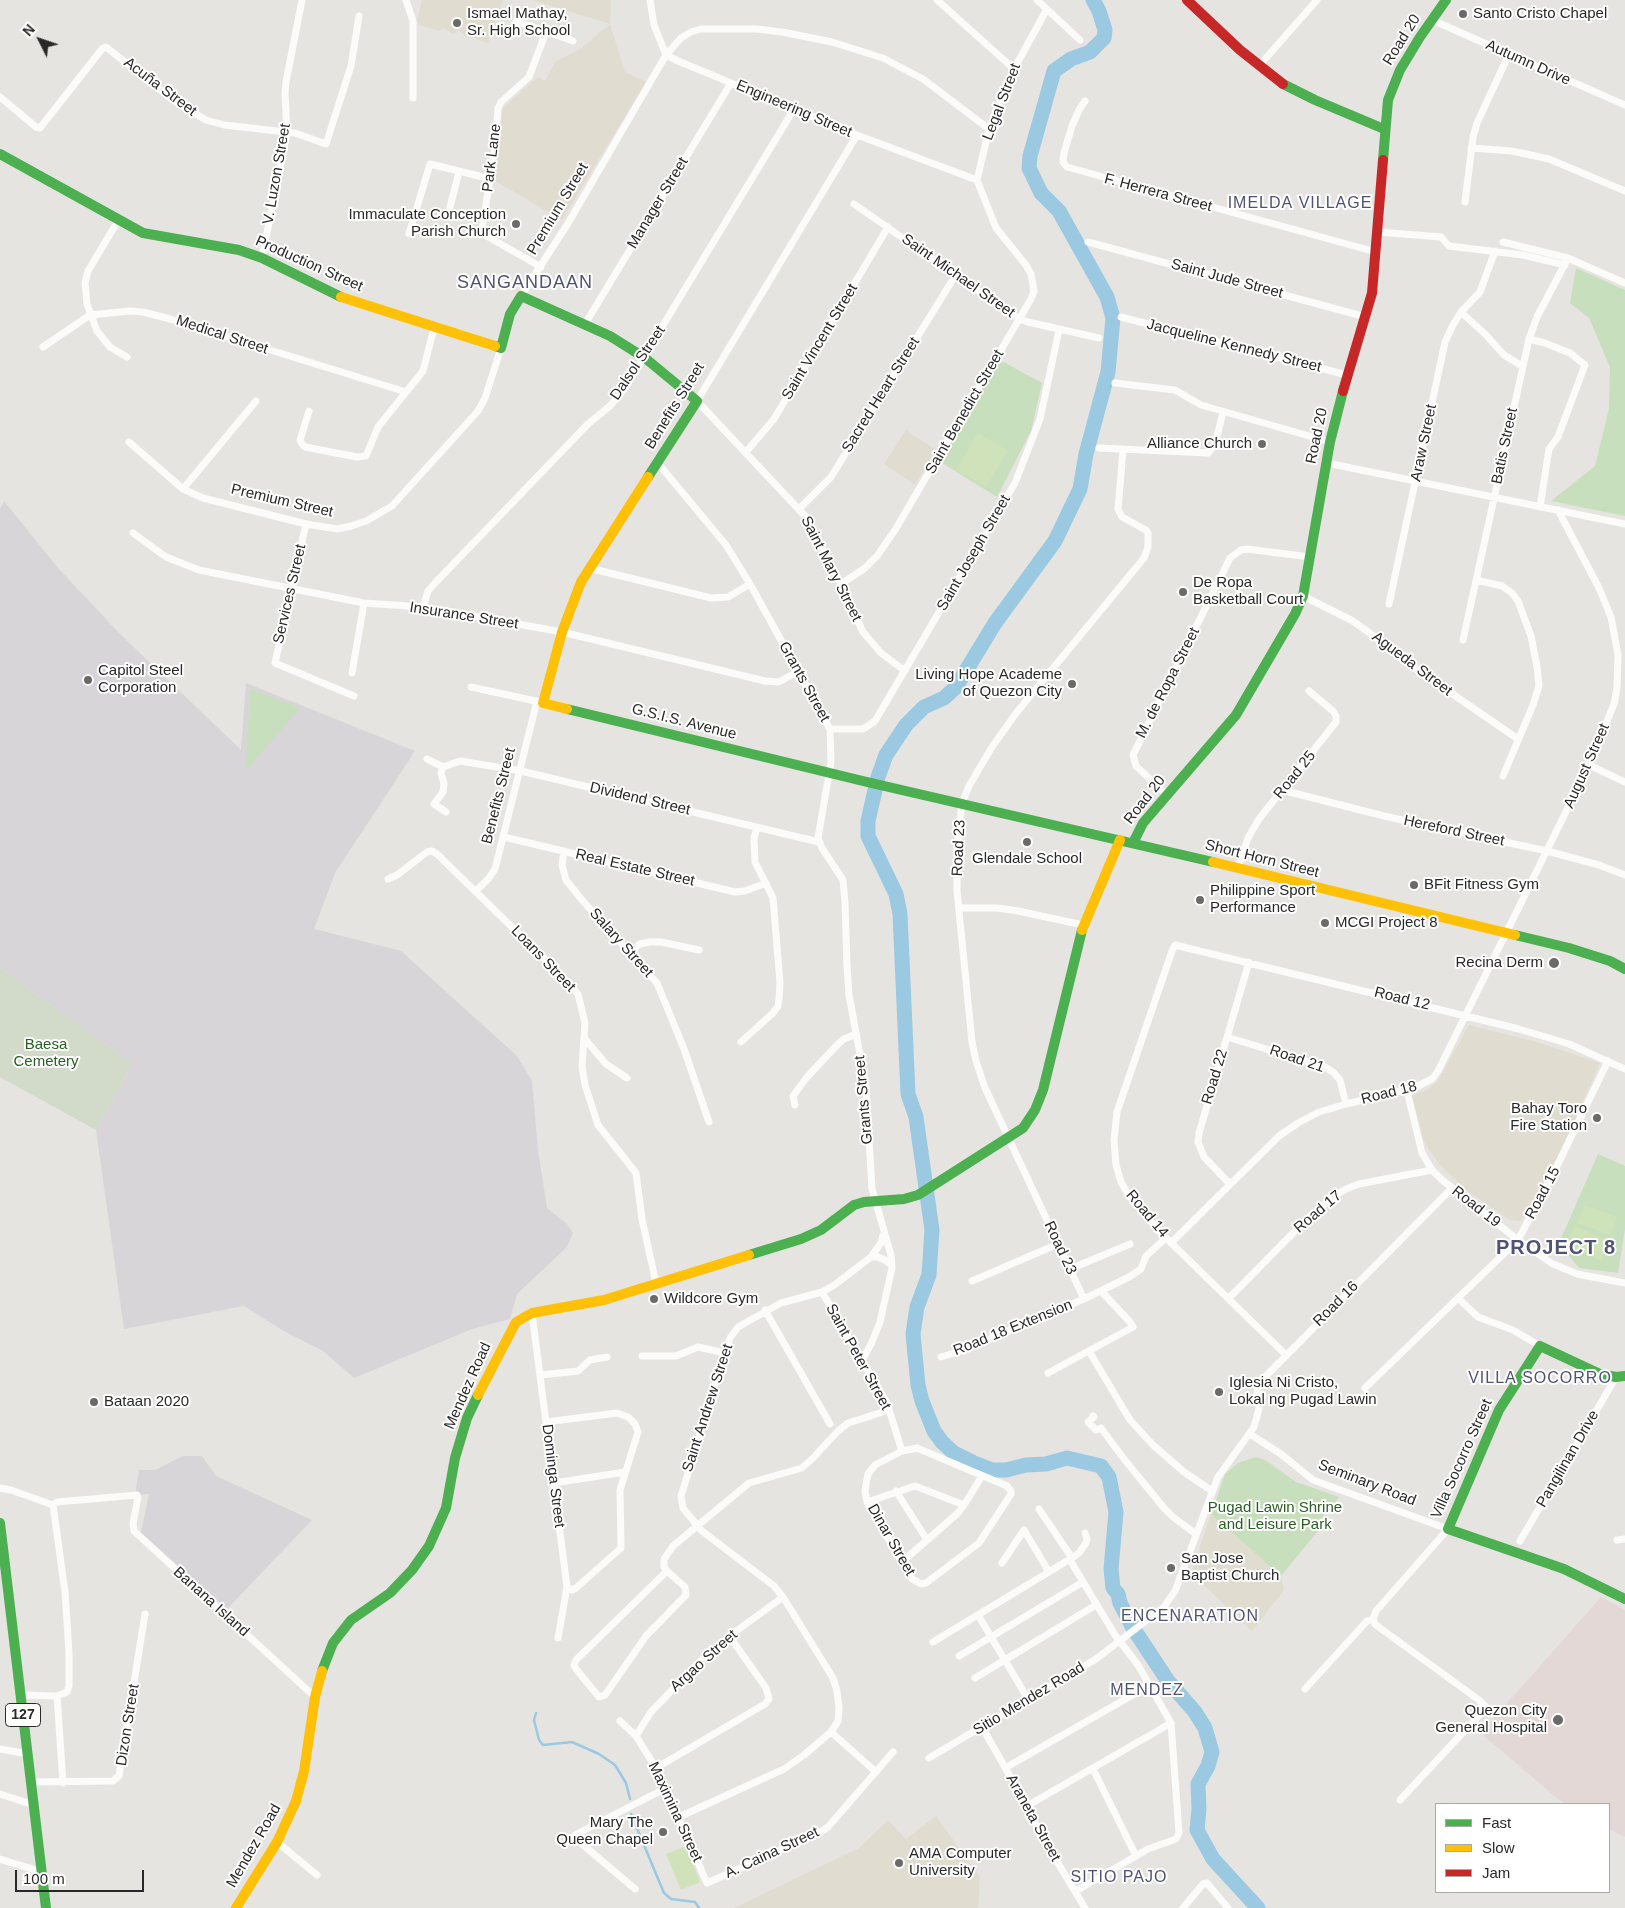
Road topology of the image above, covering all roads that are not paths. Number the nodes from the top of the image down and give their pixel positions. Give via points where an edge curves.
1 (302, 0) edge
2 (406, 0) edge
3 (650, 0) edge
4 (937, 0) edge
5 (1037, 0) edge
6 (1187, 0) edge
7 (1446, 0) edge
8 (1315, 1) edge
9 (1046, 9) junction
10 (359, 16) dead end
11 (1432, 20) junction
12 (516, 21) dead end
13 (546, 32) junction
14 (1080, 40) dead end
15 (573, 41) dead end
16 (1509, 54) junction
17 (666, 55) junction
18 (1258, 66) junction
19 (1014, 69) junction
20 (731, 83) junction
21 (0, 97) edge
22 (413, 98) dead end
23 (1085, 101) dead end
24 (1625, 106) edge
25 (794, 109) junction
26 (989, 129) junction
27 (1384, 129) junction
28 (287, 132) junction
29 (857, 135) junction
30 (1471, 148) junction
31 (0, 154) edge
32 (459, 172) junction
33 (490, 179) junction
34 (977, 180) junction
35 (1625, 191) edge
36 (1465, 202) dead end
37 (854, 204) dead end
38 (450, 207) dead end
39 (119, 219) junction
40 (888, 227) junction
41 (1378, 232) junction
42 (409, 234) dead end
43 (1088, 242) dead end
44 (1503, 242) dead end
45 (1495, 251) junction
46 (1376, 252) junction
47 (262, 258) junction
48 (1566, 262) junction
49 (541, 267) junction
50 (955, 276) junction
51 (1625, 283) edge
52 (521, 296) junction
53 (1461, 312) junction
54 (90, 315) junction
55 (1121, 317) dead end
56 (1366, 317) junction
57 (1019, 319) junction
58 (585, 324) junction
59 (434, 328) junction
60 (1059, 330) junction
61 (1099, 338) dead end
62 (1529, 339) junction
63 (43, 347) dead end
64 (500, 348) junction
65 (127, 357) dead end
66 (645, 358) junction
67 (1522, 366) junction
68 (1347, 375) junction
69 (1115, 383) dead end
70 (406, 392) junction
71 (256, 401) dead end
72 (696, 401) junction
73 (309, 410) dead end
74 (1223, 412) junction
75 (129, 442) dead end
76 (1330, 442) junction
77 (1099, 448) dead end
78 (1123, 450) junction
79 (746, 452) junction
80 (657, 462) junction
81 (1327, 463) junction
82 (1416, 482) junction
83 (183, 489) junction
84 (1494, 498) junction
85 (800, 508) junction
86 (1542, 508) junction
87 (1558, 510) junction
88 (306, 524) junction
89 (1625, 524) edge
90 (133, 533) dead end
91 (1310, 558) junction
92 (589, 568) junction
93 (1476, 580) junction
94 (750, 584) junction
95 (841, 584) junction
96 (292, 588) junction
97 (1303, 596) junction
98 (364, 603) junction
99 (1389, 604) dead end
100 (423, 608) junction
101 (562, 632) junction
102 (1463, 640) dead end
103 (799, 671) junction
104 (905, 671) junction
105 (352, 673) dead end
106 (472, 688) dead end
107 (1309, 691) dead end
108 (354, 696) dead end
109 (540, 702) junction
110 (830, 729) junction
111 (1518, 739) junction
112 (426, 759) dead end
113 (1589, 765) junction
114 (442, 767) junction
115 (521, 771) junction
116 (830, 772) junction
117 (1503, 776) dead end
118 (1625, 782) edge
119 (889, 786) joint
120 (1282, 790) junction
121 (1167, 794) junction
122 (962, 803) junction
123 (446, 812) dead end
124 (757, 827) junction
125 (504, 837) junction
126 (1120, 840) junction
127 (818, 842) junction
128 (1133, 843) junction
129 (564, 851) junction
130 (1547, 851) junction
131 (1238, 868) junction
132 (1625, 875) edge
133 (388, 879) dead end
134 (766, 883) junction
135 (476, 891) junction
136 (959, 908) junction
137 (1083, 925) junction
138 (1506, 933) junction
139 (1175, 945) joint
140 (699, 950) dead end
141 (629, 952) junction
142 (1250, 962) junction
143 (1625, 968) edge
144 (1466, 1015) junction
145 (856, 1034) junction
146 (1227, 1037) junction
147 (584, 1038) junction
148 (741, 1042) dead end
149 (1608, 1061) junction
150 (1625, 1069) edge
151 (627, 1078) dead end
152 (1407, 1091) junction
153 (1346, 1104) junction
154 (795, 1105) dead end
155 (709, 1122) dead end
156 (1008, 1139) junction
157 (1432, 1170) junction
158 (938, 1184) joint
159 (1230, 1184) junction
160 (1452, 1188) junction
161 (874, 1201) junction
162 (884, 1235) junction
163 (1169, 1240) junction
164 (1518, 1240) junction
165 (1058, 1244) junction
166 (1130, 1244) dead end
167 (871, 1257) junction
168 (891, 1265) junction
169 (1070, 1269) junction
170 (972, 1281) dead end
171 (656, 1283) junction
172 (1625, 1283) edge
173 (1101, 1291) junction
174 (822, 1292) junction
175 (1229, 1298) junction
176 (1460, 1298) junction
177 (1084, 1299) junction
178 (765, 1310) junction
179 (532, 1313) junction
180 (1540, 1346) junction
181 (1089, 1351) junction
182 (725, 1354) junction
183 (1286, 1355) junction
184 (642, 1356) dead end
185 (607, 1357) dead end
186 (941, 1357) dead end
187 (863, 1359) junction
188 (1048, 1373) dead end
189 (540, 1375) junction
190 (1621, 1377) edge
191 (1365, 1388) dead end
192 (889, 1410) junction
193 (1093, 1416) dead end
194 (546, 1422) junction
195 (830, 1424) dead end
196 (1250, 1434) junction
197 (902, 1451) junction
198 (625, 1472) junction
199 (982, 1476) junction
200 (554, 1483) junction
201 (0, 1488) edge
202 (896, 1491) junction
203 (1212, 1491) junction
204 (867, 1502) junction
205 (53, 1505) junction
206 (964, 1505) junction
207 (1039, 1509) dead end
208 (0, 1523) edge
209 (698, 1526) junction
210 (1448, 1529) junction
211 (1085, 1533) dead end
212 (1196, 1534) junction
213 (926, 1540) junction
214 (1520, 1541) dead end
215 (1071, 1559) junction
216 (902, 1562) junction
217 (1002, 1563) dead end
218 (667, 1571) junction
219 (1049, 1572) junction
220 (1083, 1582) junction
221 (567, 1587) junction
222 (783, 1597) junction
223 (1625, 1599) edge
224 (1096, 1605) junction
225 (145, 1614) dead end
226 (978, 1615) junction
227 (1373, 1618) junction
228 (730, 1636) junction
229 (991, 1637) junction
230 (558, 1638) dead end
231 (1123, 1640) junction
232 (933, 1642) dead end
233 (958, 1656) dead end
234 (1004, 1660) junction
235 (975, 1678) dead end
236 (1150, 1685) junction
237 (1305, 1689) dead end
238 (21, 1695) junction
239 (57, 1696) junction
240 (315, 1697) junction
241 (1028, 1699) junction
242 (620, 1721) dead end
243 (1171, 1723) junction
244 (982, 1727) junction
245 (831, 1732) junction
246 (636, 1736) junction
247 (0, 1749) edge
248 (893, 1752) dead end
249 (28, 1754) junction
250 (929, 1758) dead end
251 (656, 1768) junction
252 (1005, 1768) junction
253 (1093, 1769) junction
254 (876, 1772) junction
255 (31, 1782) junction
256 (63, 1783) junction
257 (666, 1788) junction
258 (0, 1794) edge
259 (1400, 1800) dead end
260 (34, 1805) junction
261 (1027, 1806) junction
262 (679, 1818) junction
263 (277, 1842) junction
264 (1136, 1856) junction
265 (0, 1859) edge
266 (42, 1872) junction
267 (317, 1875) dead end
268 (707, 1883) joint
269 (635, 1890) dead end
270 (1076, 1891) junction
271 (1226, 1905) edge
272 (46, 1908) edge
273 (236, 1908) edge
274 (1085, 1908) edge
275 (1183, 1908) edge
276 (1218, 1908) edge

1 - 28 street, V. Luzon Street via 286,82
2 - 22 street via 413,21
3 - 17 street via 654,25
4 - 19 street
5 - 9 street
6 - 18 street
7 - 11 street, Road 20
8 - 18 street
9 - 14 street
9 - 19 street, Legal Street
10 - 28 street, Acuña Street via 352,66 326,144
11 - 16 street, Autumn Drive
11 - 27 street, Road 20 via 1392,86
12 - 13 street
13 - 15 street
13 - 33 street, Park Lane via 529,77 498,108
16 - 24 street, Autumn Drive
16 - 30 street via 1478,123
17 - 20 street, Engineering Street
17 - 26 street, Premium Street via 681,38 701,29 757,29 832,42 883,58 923,79
17 - 49 street, Premium Street
18 - 27 street via 1296,90
19 - 26 street, Legal Street
20 - 25 street, Engineering Street
20 - 58 street, Manager Street
21 - 28 street, Acuña Street via 40,128 106,47 173,100 206,120
23 - 46 street, F. Herrera Street via 1072,126 1064,153 1063,162 1067,167
25 - 29 street, Engineering Street
25 - 66 street, Dalsol Street
26 - 34 street, Legal Street
27 - 41 street, Road 20
28 - 47 street, V. Luzon Street
29 - 34 street, Engineering Street
29 - 72 street, Benefits Street
30 - 35 street via 1512,151 1549,159
30 - 36 street
31 - 39 street, Production Street
32 - 33 street
32 - 38 street
32 - 42 street via 430,164
33 - 49 street, Park Lane via 483,232
34 - 57 street, Saint Benedict Street via 996,228 1026,264 1034,283 1031,299
37 - 40 street, Saint Michael Street
39 - 47 street, Production Street via 149,235 223,247
39 - 54 street via 88,271 85,283
40 - 50 street, Saint Michael Street
40 - 79 street, Saint Vincent Street via 774,418
41 - 45 street via 1441,237 1449,246
41 - 46 street, Road 20
43 - 56 street, Saint Jude Street
44 - 48 street
45 - 48 street
45 - 53 street, Araw Street via 1480,292
46 - 56 street, Road 20
47 - 59 street, Production Street via 348,300
48 - 51 street
48 - 62 street, Batis Street
49 - 52 street, Premium Street
50 - 57 street, Saint Michael Street
50 - 85 street, Sacred Heart Street via 831,477
52 - 58 street
52 - 64 street, Premium Street via 510,314
53 - 67 street via 1504,355
53 - 82 street, Araw Street via 1445,342
54 - 63 street, Medical Street
54 - 65 street via 110,347
54 - 70 street, Medical Street via 130,311 152,314
55 - 68 street, Jacqueline Kennedy Street
56 - 68 street, Road 20
57 - 60 street, Saint Michael Street
57 - 95 street, Saint Benedict Street via 895,530 877,556
58 - 66 street
59 - 64 street, Production Street
59 - 70 street via 423,371
60 - 61 street, Saint Michael Street
60 - 104 street, Saint Joseph Street via 1042,415 1015,483
62 - 67 street, Batis Street
62 - 86 street via 1570,353 1585,365 1568,415 1549,449
64 - 88 street, Premium Street via 482,404 392,506 351,526 337,528
66 - 72 street
66 - 100 street, Dalsol Street via 610,406 588,424 434,583
67 - 84 street, Batis Street
68 - 76 street, Road 20
69 - 74 street via 1174,390 1201,405
70 - 73 street via 378,427 366,456 362,458 305,447 300,440
71 - 83 street
72 - 79 street, Saint Mary Street
72 - 80 street, Benefits Street
74 - 76 street
74 - 78 street via 1215,445 1208,453
75 - 83 street, Premium Street
76 - 81 street, Road 20
77 - 78 street
78 - 122 street, Road 23 via 1118,509 1122,517 1148,533 1144,558 1004,729
79 - 85 street, Saint Mary Street
80 - 92 street, Benefits Street
80 - 94 street, Grants Street via 718,534
81 - 82 street
81 - 91 street, Road 20
82 - 84 street
82 - 99 street, Araw Street
83 - 88 street, Premium Street via 203,498
84 - 86 street
84 - 93 street, Batis Street
85 - 95 street, Saint Mary Street
86 - 87 street
87 - 89 street
87 - 113 street, August Street via 1599,588 1616,638 1618,672 1614,704
88 - 96 street, Services Street
90 - 96 street, Insurance Street via 166,557 199,570
91 - 97 street, Road 20
91 - 121 street, M. de Ropa Street via 1246,549 1230,558 1133,755 1136,766
92 - 94 street via 711,598 728,597
92 - 101 street, Benefits Street
93 - 102 street, Batis Street
93 - 111 street via 1502,586 1512,593 1531,636 1539,686
94 - 103 street, Grants Street
95 - 104 street, Saint Mary Street via 863,632
96 - 98 street, Insurance Street
96 - 108 street, Services Street via 275,663
97 - 111 street, Agueda Street via 1367,630 1403,660
97 - 121 street, Road 20 via 1236,715
98 - 100 street, Insurance Street
98 - 105 street
100 - 101 street, Insurance Street
101 - 103 street, Insurance Street via 765,682 779,682
101 - 109 street, Benefits Street
103 - 110 street, Grants Street
104 - 110 street, Saint Joseph Street via 872,723 862,729
106 - 109 street, G.S.I.S. Avenue
107 - 120 street, Road 25 via 1333,711 1336,722
109 - 115 street, Benefits Street
109 - 116 street, G.S.I.S. Avenue
110 - 116 street, Grants Street
111 - 117 street
112 - 114 street
113 - 118 street
113 - 130 street, August Street
114 - 115 street, Dividend Street via 460,761
114 - 123 street via 443,792 434,804
115 - 124 street, Dividend Street
115 - 125 street, Benefits Street
116 - 119 street, G.S.I.S. Avenue
116 - 127 street, Grants Street
119 - 122 street, Short Horn Street
120 - 130 street, Hereford Street
120 - 131 street, Road 25 via 1252,830
121 - 128 street, Road 20 via 1143,823
122 - 126 street, Short Horn Street
122 - 136 street, Road 23 via 957,846
124 - 127 street, Dividend Street
124 - 134 street via 753,850
125 - 129 street, Real Estate Street
125 - 135 street, Benefits Street via 494,872
126 - 128 street, Short Horn Street
126 - 137 street, Road 20
127 - 145 street, Grants Street via 843,880 846,966
128 - 131 street, Short Horn Street
129 - 134 street, Real Estate Street via 735,892
129 - 141 street, Salary Street via 562,865 566,880
130 - 132 street, Hereford Street
130 - 138 street, Road 18
131 - 138 street, Short Horn Street
133 - 135 street, Loans Street via 432,851
134 - 148 street via 773,898 780,983 778,1006
135 - 147 street, Loans Street via 578,994 585,1023
136 - 137 street via 1005,909
136 - 156 street, Road 23 via 974,1052 985,1088
137 - 156 street, Road 20 via 1043,1090 1029,1120
138 - 143 street, Short Horn Street via 1569,948
138 - 144 street, Road 18
139 - 142 street, Road 12
139 - 163 street, Road 14 via 1117,1112 1114,1140 1121,1182 1129,1196
140 - 141 street via 650,942
141 - 155 street, Salary Street via 658,983
142 - 144 street, Road 12
142 - 146 street, Road 22
144 - 149 street, Road 12 via 1569,1044
144 - 152 street, Road 18 via 1438,1071 1424,1084
145 - 154 street via 838,1044 807,1077 791,1096
145 - 161 street, Grants Street via 866,1087
146 - 153 street, Road 21 via 1334,1072 1340,1080
146 - 159 street, Road 22 via 1200,1124 1198,1142 1204,1156
147 - 151 street via 606,1064
147 - 171 street, Loans Street via 582,1066 587,1093 601,1130 636,1173 642,1220
149 - 150 street, Road 12
149 - 164 street, Road 15
152 - 153 street, Road 18
152 - 157 street, Road 19 via 1422,1153
153 - 159 street, Road 18 via 1298,1123
156 - 158 street, Road 20
156 - 165 street, Road 23
157 - 160 street, Road 19
157 - 175 street, Road 17 via 1359,1184 1334,1196
158 - 161 street, Mendez Road via 918,1196
159 - 163 street, Road 18
160 - 164 street, Road 19
160 - 183 street, Road 16
161 - 162 street, Grants Street
161 - 171 street, Mendez Road via 854,1206 810,1235
162 - 167 street, Saint Andrew Street
162 - 168 street, Grants Street
163 - 173 street, Road 18 via 1143,1259 1143,1266 1138,1272
163 - 175 street, Road 14
164 - 172 street, Road 19 via 1564,1270
164 - 176 street, Road 15
165 - 169 street, Road 23
165 - 170 street
166 - 169 street
167 - 168 street via 878,1257
167 - 174 street, Saint Andrew Street
168 - 187 street via 880,1322
169 - 177 street, Road 23
171 - 179 street, Mendez Road via 594,1302
173 - 177 street, Road 18
173 - 181 street via 1132,1327
174 - 178 street, Saint Andrew Street
174 - 187 street, Saint Peter Street
175 - 183 street, Road 14
176 - 180 street via 1478,1317 1513,1330
176 - 191 street, Road 15
177 - 186 street, Road 18 Extension
178 - 182 street, Saint Andrew Street via 738,1327
178 - 195 street
179 - 189 street, Dominga Street
179 - 240 street, Mendez Road via 519,1319 513,1327 474,1404 459,1444 444,1518 429,1546 412,1570 390,1592 344,1626 326,1659
180 - 190 street via 1600,1374
180 - 210 street, Villa Socorro Street via 1496,1417
181 - 188 street
181 - 203 street via 1130,1420 1184,1472
182 - 184 street via 698,1347 676,1356
182 - 209 street, Saint Andrew Street via 680,1496 683,1508
183 - 196 street, Road 16 via 1258,1385 1259,1409
185 - 189 street via 590,1360 578,1371
187 - 192 street, Saint Peter Street
189 - 194 street, Dominga Street
190 - 214 street, Pangilinan Drive
192 - 197 street, Saint Peter Street
192 - 209 street via 848,1423 802,1468 749,1483
193 - 212 street via 1088,1422 1096,1430 1101,1428 1164,1508
194 - 198 street via 618,1413 628,1418 638,1432
194 - 200 street, Dominga Street
196 - 203 street via 1226,1464
196 - 210 street, Seminary Road via 1313,1480
197 - 199 street via 917,1448
197 - 204 street, Dinar Street via 871,1469 866,1482
198 - 200 street
198 - 221 street via 620,1499 621,1548 576,1588
199 - 206 street
199 - 216 street, Dinar Street via 1007,1486 1011,1494 979,1543 921,1584 912,1579
200 - 221 street, Dominga Street
201 - 205 street
202 - 204 street
202 - 206 street via 915,1486
202 - 213 street
203 - 212 street
204 - 216 street, Dinar Street
205 - 239 street via 65,1592 69,1652 67,1692
205 - 240 street, Banana Island via 57,1502 137,1495 134,1531
206 - 213 street
207 - 215 street
208 - 238 street, 127
209 - 218 street via 673,1546 664,1563
209 - 222 street, Saint Andrew Street via 774,1586
210 - 223 street, Seminary Road via 1564,1569
210 - 227 street, Villa Socorro Street
211 - 215 street via 1086,1543
212 - 231 street via 1171,1599
213 - 216 street
215 - 219 street
215 - 220 street
217 - 219 street via 1024,1530
218 - 218 street via 576,1660 574,1665 599,1697 605,1695 649,1632 684,1598 685,1588
219 - 226 street
220 - 224 street
220 - 229 street
221 - 230 street, Dominga Street
222 - 228 street, Argao Street
222 - 245 street, Saint Andrew Street via 828,1670 837,1691 840,1708 838,1721
224 - 231 street
224 - 234 street
225 - 256 street, Dizon Street via 119,1776 113,1781
226 - 229 street
226 - 232 street
227 - 237 street, Villa Socorro Street via 1367,1620
227 - 259 street via 1380,1628 1484,1706 1482,1712
228 - 246 street, Argao Street via 681,1680 651,1712
228 - 251 street via 766,1688 769,1699
229 - 233 street
229 - 234 street
231 - 236 street
231 - 241 street, Sitio Mendez Road
234 - 235 street
234 - 241 street
236 - 243 street
236 - 252 street
238 - 239 street
238 - 249 street, 127
239 - 256 street
240 - 263 street, Mendez Road via 301,1788
241 - 244 street, Sitio Mendez Road
242 - 246 street, Maximina Street
243 - 253 street
243 - 264 street via 1178,1838
244 - 250 street, Sitio Mendez Road
244 - 252 street, Araneta Street
245 - 254 street
245 - 262 street via 784,1769
246 - 251 street, Maximina Street
247 - 249 street
248 - 254 street, A. Caina Street
249 - 255 street, 127
251 - 257 street, Maximina Street
252 - 261 street, Araneta Street
253 - 261 street
253 - 264 street
254 - 268 street, A. Caina Street via 819,1833
255 - 256 street, Dizon Street
255 - 260 street, 127
257 - 262 street, Maximina Street
257 - 269 street via 575,1835
258 - 260 street
260 - 266 street, 127
261 - 270 street, Araneta Street
262 - 268 street, Maximina Street
263 - 267 street
263 - 273 street, Mendez Road
264 - 270 street
265 - 266 street
266 - 272 street, 127
270 - 274 street, Araneta Street
271 - 275 street via 1207,1883
271 - 276 street

